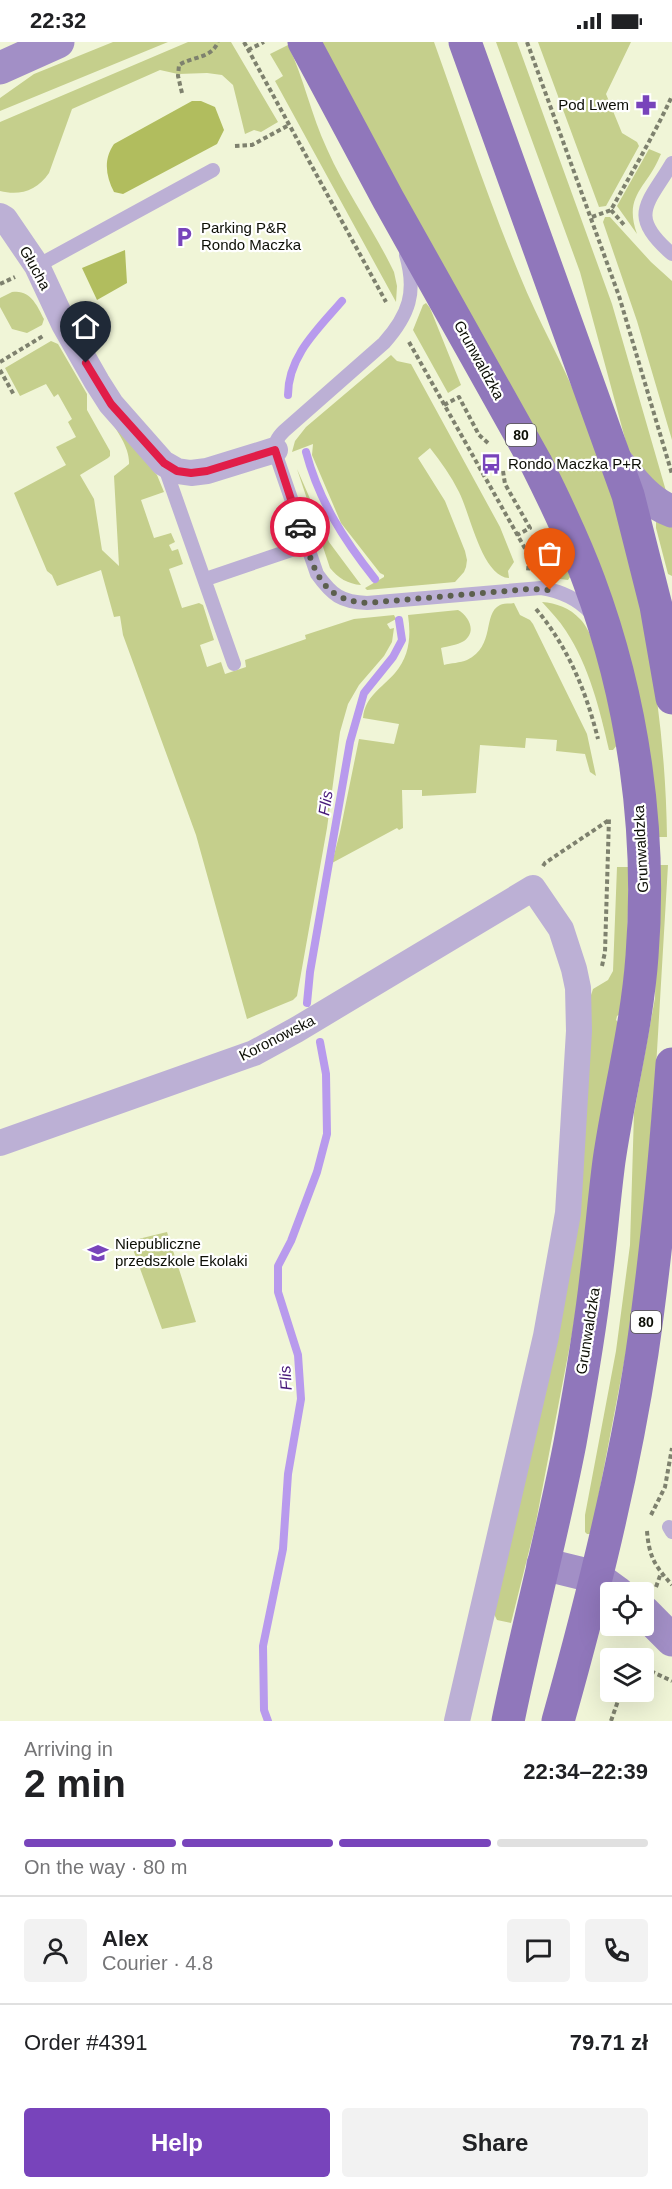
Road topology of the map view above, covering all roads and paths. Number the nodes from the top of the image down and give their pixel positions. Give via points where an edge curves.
1 (58, 42) edge
2 (218, 42) edge
3 (244, 42) edge
4 (264, 42) edge
5 (304, 42) edge
6 (465, 42) edge
7 (527, 42) edge
8 (248, 50) junction
9 (0, 68) edge
10 (182, 93) dead end
11 (672, 96) edge
12 (289, 124) junction
13 (235, 147) dead end
14 (672, 163) edge
15 (213, 170) dead end
16 (388, 199) junction
17 (0, 216) edge
18 (592, 217) junction
19 (672, 254) edge
20 (37, 266) junction
21 (392, 311) dead end
22 (64, 324) junction
23 (406, 339) dead end
24 (0, 362) edge
25 (0, 370) edge
26 (14, 395) dead end
27 (444, 405) junction
28 (280, 440) junction
29 (493, 453) dead end
30 (616, 461) junction
31 (164, 463) junction
32 (499, 463) dead end
33 (672, 474) edge
34 (672, 511) edge
35 (518, 535) junction
36 (306, 545) junction
37 (527, 578) dead end
38 (206, 579) junction
39 (531, 602) dead end
40 (604, 627) junction
41 (668, 633) edge
42 (234, 664) dead end
43 (672, 698) edge
44 (600, 750) dead end
45 (608, 812) dead end
46 (609, 820) junction
47 (545, 863) dead end
48 (598, 971) dead end
49 (672, 1064) edge
50 (0, 1143) edge
51 (543, 1564) junction
52 (607, 1582) edge
53 (600, 1583) edge
54 (672, 1585) edge
55 (654, 1591) edge
56 (600, 1604) edge
57 (654, 1607) edge
58 (672, 1640) edge
59 (654, 1673) edge
60 (672, 1681) edge
61 (618, 1702) edge
62 (457, 1721) edge
63 (508, 1721) edge
64 (558, 1721) edge
65 (611, 1721) edge

1 - 9 street
2 - 10 path via 212,52 179,65
3 - 8 path
4 - 8 path
5 - 16 main road, Grunwaldzka / 80
6 - 30 main road
7 - 18 path
8 - 12 path
11 - 18 path via 611,210
12 - 13 path via 252,145
12 - 21 path
14 - 19 lane via 645,210 648,227
15 - 20 lane
16 - 28 lane via 410,278 405,316 384,343
16 - 40 main road, Grunwaldzka / 80 via 536,463 581,561
17 - 20 street, Głucha
18 - 33 path
20 - 22 street, Głucha
22 - 24 path
22 - 31 street, Głucha via 111,404
23 - 27 path
25 - 26 path
27 - 29 path via 459,397
27 - 35 path
28 - 31 street via 199,472 177,471
28 - 36 lane
30 - 34 street via 643,493
30 - 41 main road
31 - 38 lane
32 - 35 path via 505,484 530,528
35 - 37 path via 529,560
36 - 38 lane
36 - 40 lane via 326,587 351,602 541,588 581,602
38 - 42 lane
39 - 44 path via 554,630 572,663
40 - 51 main road, Grunwaldzka / 80 via 620,685 636,775 644,853 642,955 631,1042 612,1140 588,1339
41 - 43 main road
45 - 46 path
46 - 47 path
46 - 48 path via 604,952
49 - 52 main road, 80 via 659,1212
50 - 62 street, Koronowska via 254,1053 533,888 561,929 578,988 568,1213 546,1336
51 - 53 street
51 - 63 main road, Grunwaldzka / 80
54 - 55 path via 661,1574
56 - 64 main road, 80
57 - 58 street
59 - 60 path
61 - 65 path

